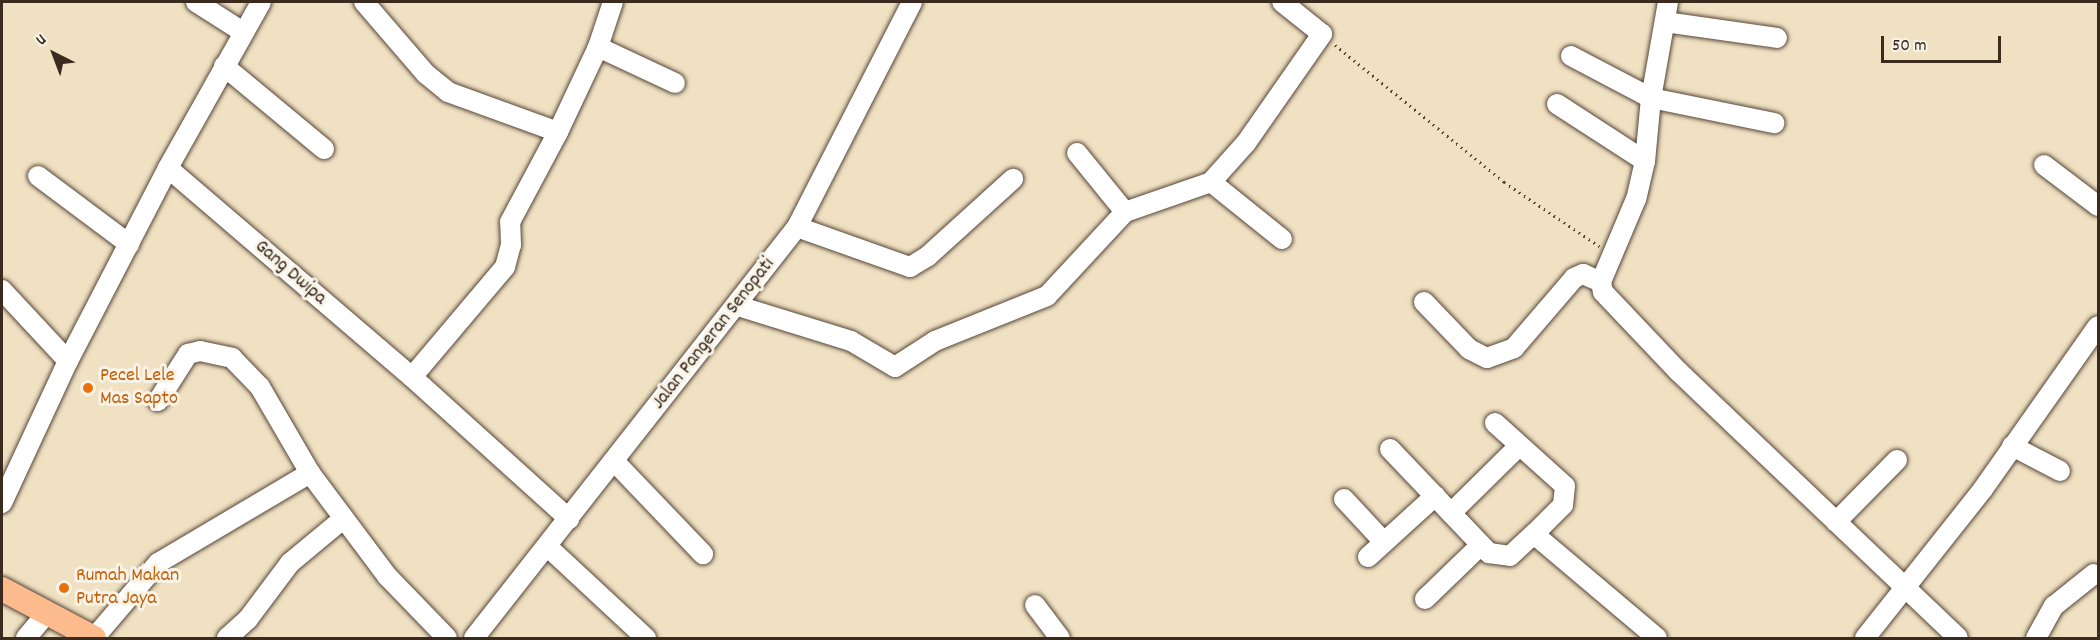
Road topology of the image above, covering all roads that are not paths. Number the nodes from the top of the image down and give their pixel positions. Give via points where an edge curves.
1 (196, 2) edge
2 (261, 2) edge
3 (364, 2) edge
4 (613, 2) edge
5 (912, 2) edge
6 (1281, 2) edge
7 (1668, 2) edge
8 (1665, 22) junction
9 (243, 32) junction
10 (1777, 38) dead end
11 (598, 46) junction
12 (1571, 56) dead end
13 (224, 66) junction
14 (675, 83) dead end
15 (1651, 98) junction
16 (1557, 104) dead end
17 (1774, 123) dead end
18 (558, 132) junction
19 (324, 149) dead end
20 (1077, 153) dead end
21 (1645, 161) junction
22 (2044, 165) dead end
23 (168, 168) junction
24 (38, 176) dead end
25 (1013, 179) dead end
26 (1211, 182) junction
27 (2098, 206) edge
28 (1125, 212) junction
29 (797, 227) junction
30 (1282, 239) dead end
31 (129, 244) junction
32 (1601, 282) junction
33 (2, 290) edge
34 (1424, 302) dead end
35 (738, 306) junction
36 (2098, 326) edge
37 (68, 361) junction
38 (412, 377) junction
39 (158, 401) dead end
40 (1495, 423) dead end
41 (1519, 446) junction
42 (2012, 446) junction
43 (1390, 449) dead end
44 (1897, 460) dead end
45 (614, 461) junction
46 (2060, 471) dead end
47 (310, 473) junction
48 (1435, 496) junction
49 (1344, 499) dead end
50 (2, 503) edge
51 (1451, 513) junction
52 (343, 519) junction
53 (569, 519) junction
54 (1836, 522) junction
55 (1534, 534) junction
56 (1384, 542) junction
57 (1481, 545) junction
58 (548, 547) junction
59 (703, 554) dead end
60 (1368, 557) dead end
61 (2094, 574) dead end
62 (2, 589) edge
63 (1905, 591) junction
64 (1425, 599) dead end
65 (1035, 605) dead end
66 (47, 613) junction
67 (94, 638) edge
68 (26, 639) edge
69 (227, 639) edge
70 (447, 639) edge
71 (474, 639) edge
72 (646, 639) edge
73 (1060, 639) edge
74 (1657, 639) edge
75 (1865, 639) edge
76 (1958, 639) edge
77 (2036, 639) edge

1 - 9 street
2 - 9 street
3 - 18 street via 426,74 448,92
4 - 11 street
5 - 29 street, Jalan Pangeran Senopati
6 - 26 street via 1322,34 1246,143
7 - 8 street
8 - 10 street
8 - 15 street
9 - 13 street
11 - 14 street
11 - 18 street
12 - 15 street
13 - 19 street
13 - 23 street
15 - 17 street
15 - 21 street
16 - 21 street
18 - 38 street via 510,222 511,245 506,267
20 - 28 street
21 - 32 street via 1636,199
22 - 27 street
23 - 31 street
23 - 38 street, Gang Dwipa
24 - 31 street
25 - 29 street via 928,256 910,267
26 - 28 street
26 - 30 street
28 - 35 street via 1047,296 935,341 895,367 851,341
29 - 35 street, Jalan Pangeran Senopati
31 - 37 street
32 - 34 street via 1583,274 1574,278 1514,348 1487,358 1469,349
32 - 54 street via 1608,298 1656,349
33 - 37 street
35 - 45 street, Jalan Pangeran Senopati
36 - 42 street
37 - 50 street
38 - 53 street, Gang Dwipa
39 - 47 street via 188,354 200,351 232,358 275,407
40 - 41 street
41 - 51 street
41 - 55 street via 1565,486 1563,505
42 - 46 street
42 - 63 street
43 - 48 street
44 - 54 street
45 - 53 street, Jalan Pangeran Senopati
45 - 59 street
47 - 52 street
47 - 67 street via 159,563
48 - 51 street
48 - 56 street
49 - 56 street
51 - 57 street
52 - 69 street via 284,570 260,604
52 - 70 street via 406,599
53 - 58 street, Jalan Pangeran Senopati
54 - 63 street
55 - 57 street via 1510,556 1489,553
55 - 74 street
56 - 60 street
57 - 64 street
58 - 71 street, Jalan Pangeran Senopati
58 - 72 street
61 - 77 street via 2054,606
62 - 66 main road
63 - 75 street
63 - 76 street
65 - 73 street
66 - 67 main road
66 - 68 street

